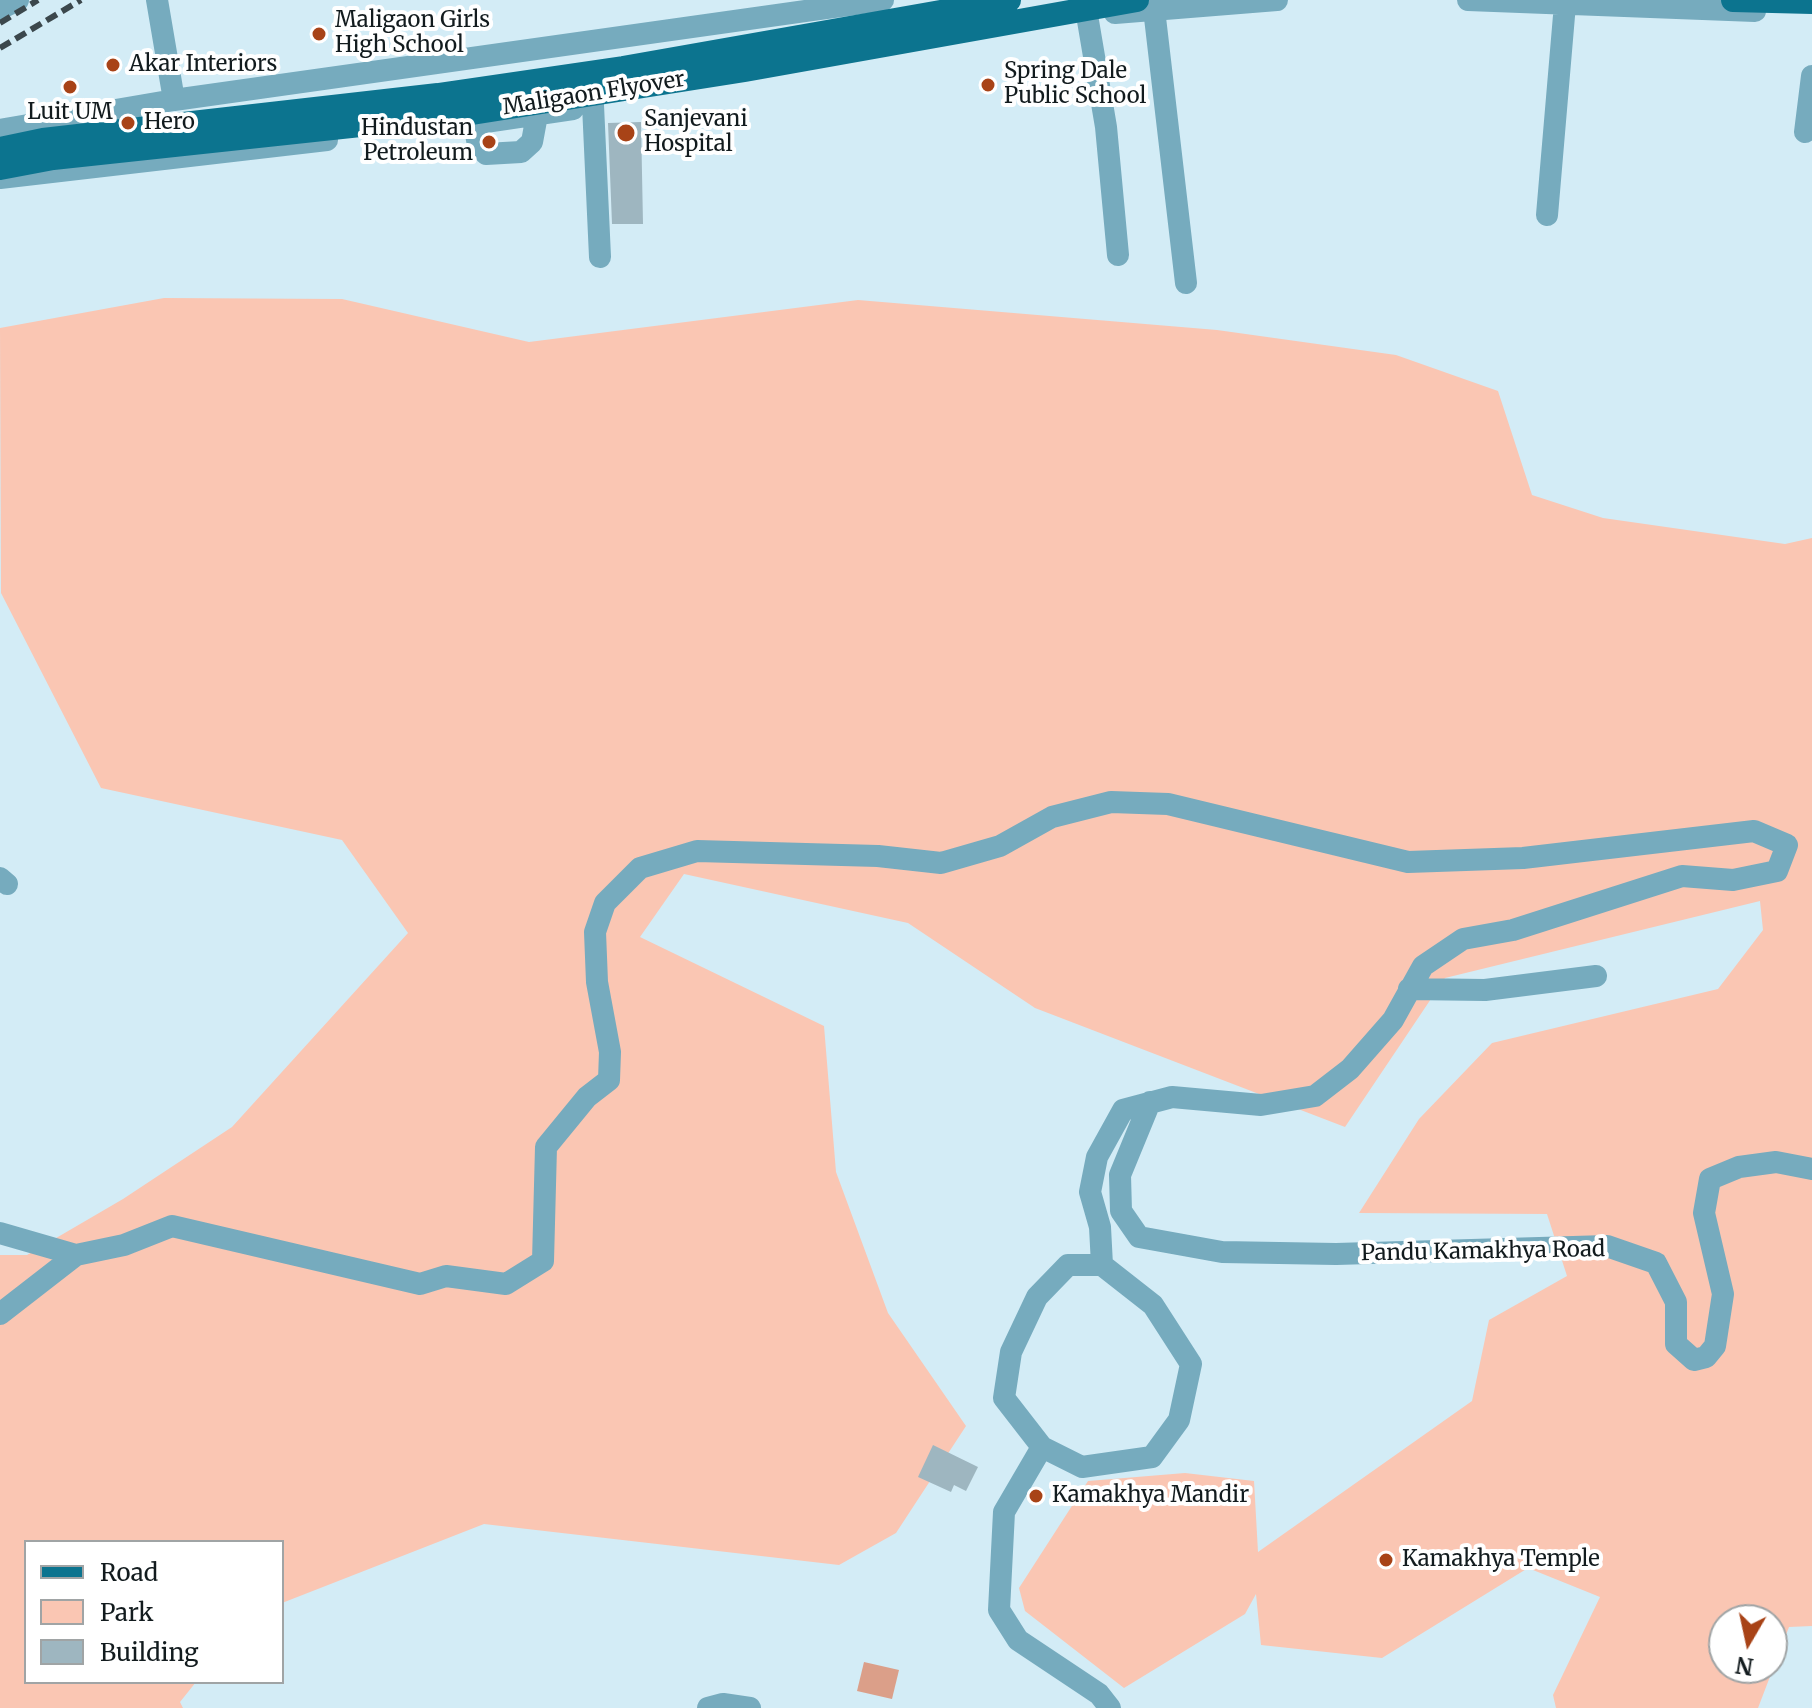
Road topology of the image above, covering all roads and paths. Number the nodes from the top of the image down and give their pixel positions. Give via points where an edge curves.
1 (18, 0) edge
2 (157, 0) edge
3 (883, 0) edge
4 (1009, 0) edge
5 (1277, 0) edge
6 (1468, 0) edge
7 (1733, 0) edge
8 (1812, 2) edge
9 (1565, 4) junction
10 (1145, 5) edge
11 (0, 9) edge
12 (1812, 13) edge
13 (1087, 15) junction
14 (1812, 76) edge
15 (174, 100) junction
16 (593, 105) junction
17 (537, 115) junction
18 (474, 124) junction
19 (0, 130) edge
20 (1805, 132) dead end
21 (0, 149) edge
22 (0, 168) edge
23 (0, 178) edge
24 (1547, 215) dead end
25 (1118, 255) dead end
26 (600, 257) dead end
27 (1186, 283) dead end
28 (1596, 976) dead end
29 (1409, 989) junction
30 (1150, 1102) junction
31 (1812, 1169) edge
32 (0, 1233) edge
33 (76, 1255) junction
34 (1102, 1265) junction
35 (0, 1314) edge
36 (1042, 1447) junction
37 (708, 1708) edge
38 (750, 1708) edge
39 (1110, 1708) edge

1 - 11 street
2 - 15 street
3 - 15 street
4 - 21 main road, Maligaon Flyover via 623,68
5 - 10 street
6 - 9 street
7 - 8 main road
9 - 12 street
9 - 24 street
10 - 13 street
10 - 22 main road, Maligaon Flyover via 472,113
10 - 27 street
13 - 16 street
13 - 25 street via 1106,127
14 - 20 street
15 - 19 street
16 - 17 street
16 - 26 street
17 - 18 street
17 - 18 street via 532,142 521,152 486,154 478,145
18 - 23 street
28 - 29 street via 1485,990
29 - 30 street via 1393,1020 1350,1069 1315,1096 1261,1105 1172,1097
29 - 33 street via 1423,966 1463,939 1513,930 1682,876 1733,880 1777,871 1787,845 1754,831 1523,858 1408,862 1168,804 1111,802 1052,817 1000,846 941,863 697,851 640,868 605,903 595,932 609,1080 587,1097 546,1147 543,1261 506,1284 446,1276 420,1284 172,1226 124,1245
30 - 31 street, Pandu Kamakhya Road via 1120,1175 1121,1211 1139,1237 1222,1252 1322,1254 1607,1246 1656,1263 1676,1302 1676,1344 1694,1360 1706,1357 1715,1346 1723,1294 1704,1213 1710,1179 1739,1167 1776,1162
30 - 34 street via 1123,1110 1097,1157 1090,1192 1100,1227
32 - 33 street
33 - 35 street
34 - 36 street via 1068,1265 1037,1297 1011,1352 1004,1398
34 - 36 street via 1153,1305 1191,1364 1179,1420 1152,1457 1082,1467
36 - 39 street via 1004,1512 999,1610 1018,1640 1099,1694
37 - 38 street

